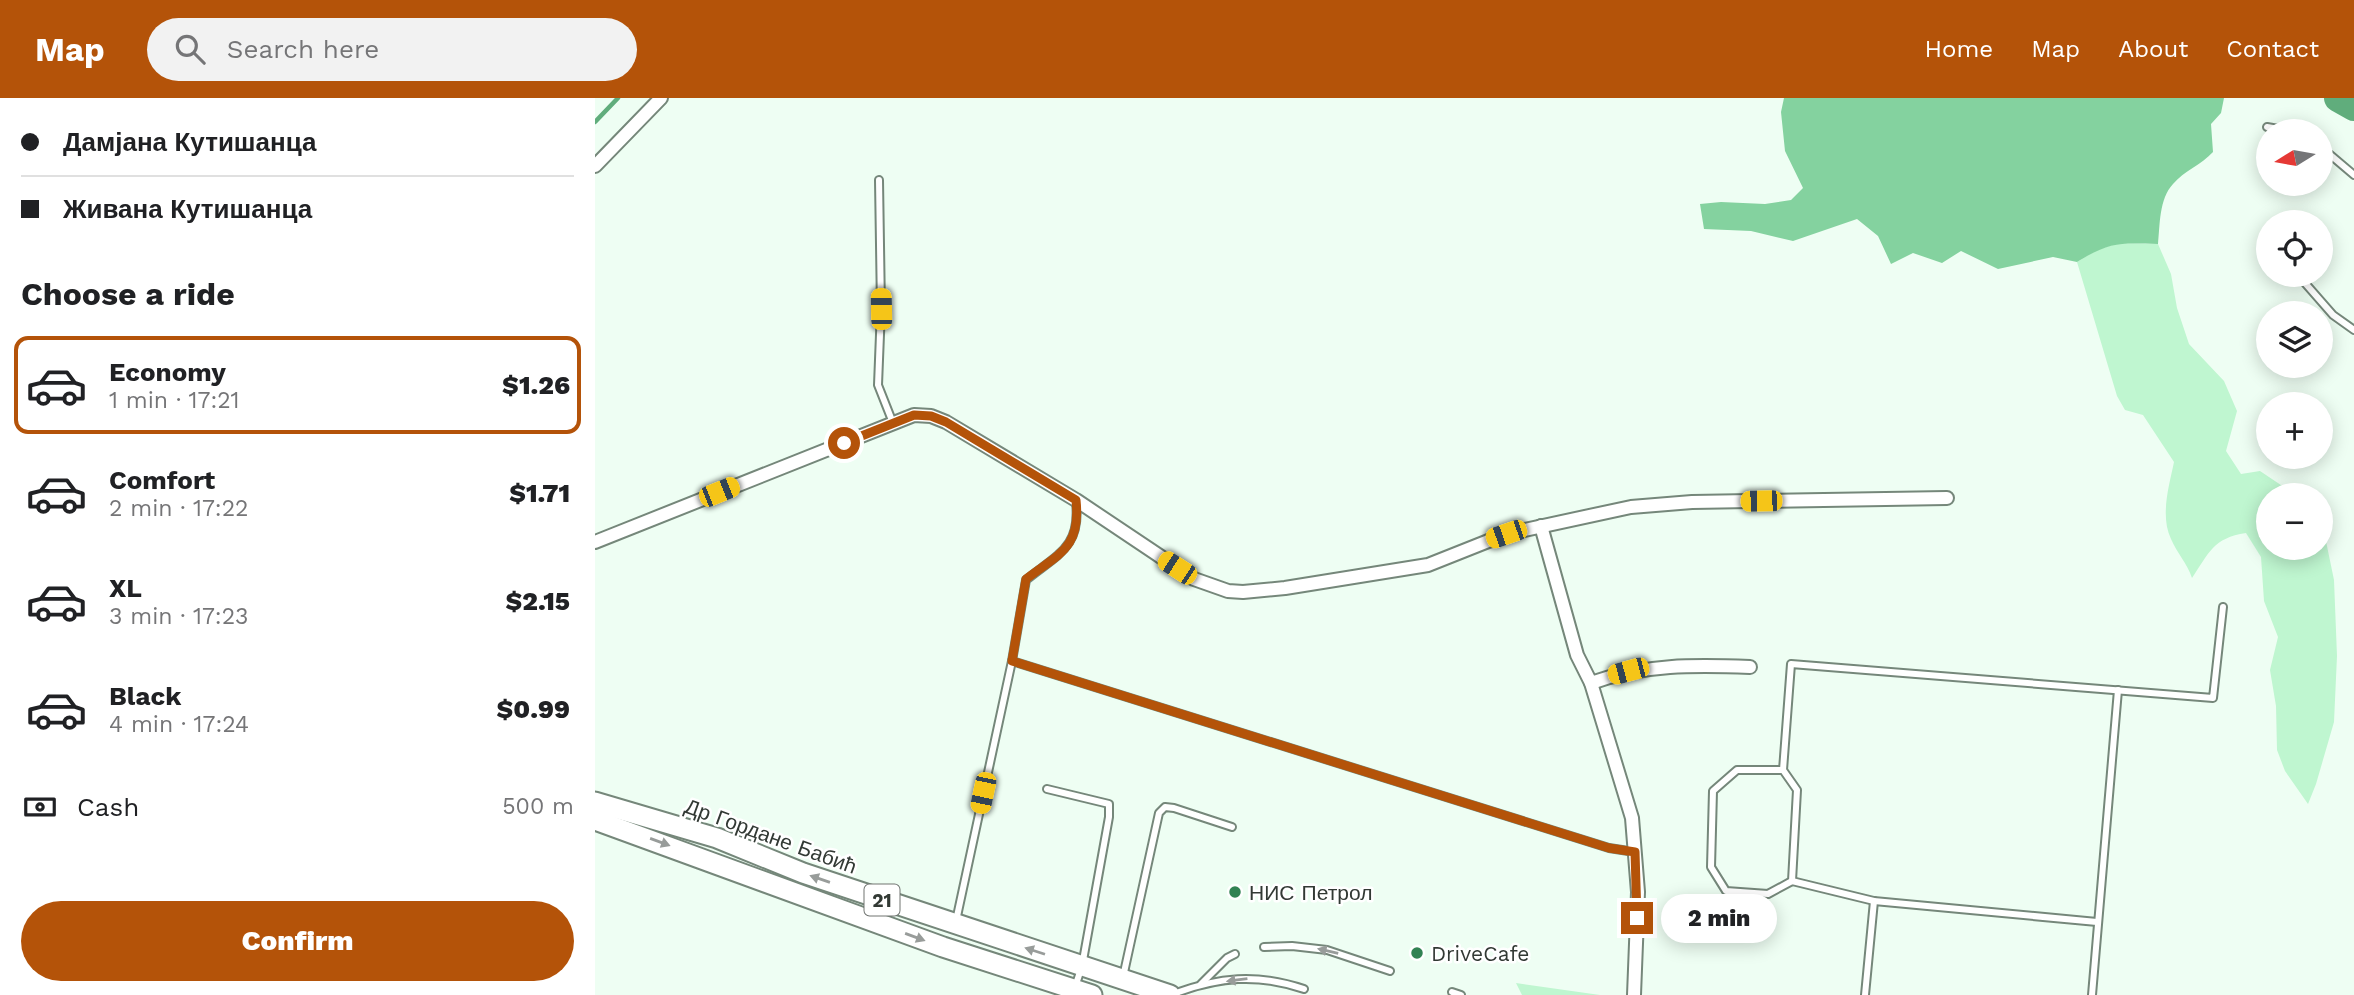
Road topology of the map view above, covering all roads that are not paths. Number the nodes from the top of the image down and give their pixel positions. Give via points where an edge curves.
1 (661, 98) edge
2 (2333, 157) edge
3 (595, 166) edge
4 (2354, 175) edge
5 (879, 180) dead end
6 (2308, 287) edge
7 (2354, 330) edge
8 (893, 423) junction
9 (1947, 498) dead end
10 (1076, 500) junction
11 (1541, 526) junction
12 (595, 542) edge
13 (2223, 607) dead end
14 (1012, 661) junction
15 (1750, 667) dead end
16 (1591, 683) junction
17 (2118, 690) junction
18 (1783, 770) junction
19 (1047, 789) dead end
20 (595, 802) edge
21 (595, 820) edge
22 (1232, 827) dead end
23 (1635, 852) junction
24 (1792, 881) junction
25 (1874, 901) junction
26 (2097, 922) junction
27 (955, 924) junction
28 (1264, 947) dead end
29 (1235, 954) dead end
30 (1082, 966) junction
31 (1390, 971) dead end
32 (1122, 979) junction
33 (1201, 984) junction
34 (1304, 989) dead end
35 (1084, 992) edge
36 (1452, 992) dead end
37 (1170, 995) edge
38 (1461, 995) edge
39 (1634, 995) edge
40 (1865, 995) edge
41 (2092, 995) edge

1 - 3 street
2 - 4 lane
5 - 8 lane via 878,384
6 - 7 lane via 2333,315
8 - 10 street via 914,415 946,422
8 - 12 street
9 - 11 street via 1692,502 1631,508
10 - 11 street via 1194,579 1243,592 1428,565 1506,534
10 - 14 lane via 1078,522 1070,545 1026,579
11 - 16 street via 1577,655
13 - 17 lane via 2213,698
14 - 23 lane via 1609,848
14 - 27 lane
15 - 16 street via 1655,667
16 - 23 street via 1632,818
17 - 18 lane via 1791,664
17 - 26 lane
18 - 24 lane via 1797,790
18 - 24 lane via 1737,770 1713,791 1711,867 1726,891 1768,894
19 - 30 lane via 1109,804
27 -> 20 main road, Др Гордане Бабић / 21 via 803,873 717,838
21 -> 35 main road, Др Гордане Бабић / 21 via 943,947
22 - 32 lane via 1174,808 1165,807 1159,813
23 - 39 street
24 - 25 lane
25 - 26 lane
25 - 40 lane
26 - 41 lane
30 -> 27 main road, Др Гордане Бабић / 21
31 -> 28 lane via 1327,950
29 - 33 lane
30 - 32 main road, Др Гордане Бабић / 21
30 - 35 lane
32 - 37 main road, Др Гордане Бабић / 21
34 -> 33 lane via 1254,977
33 - 37 lane
36 - 38 lane

